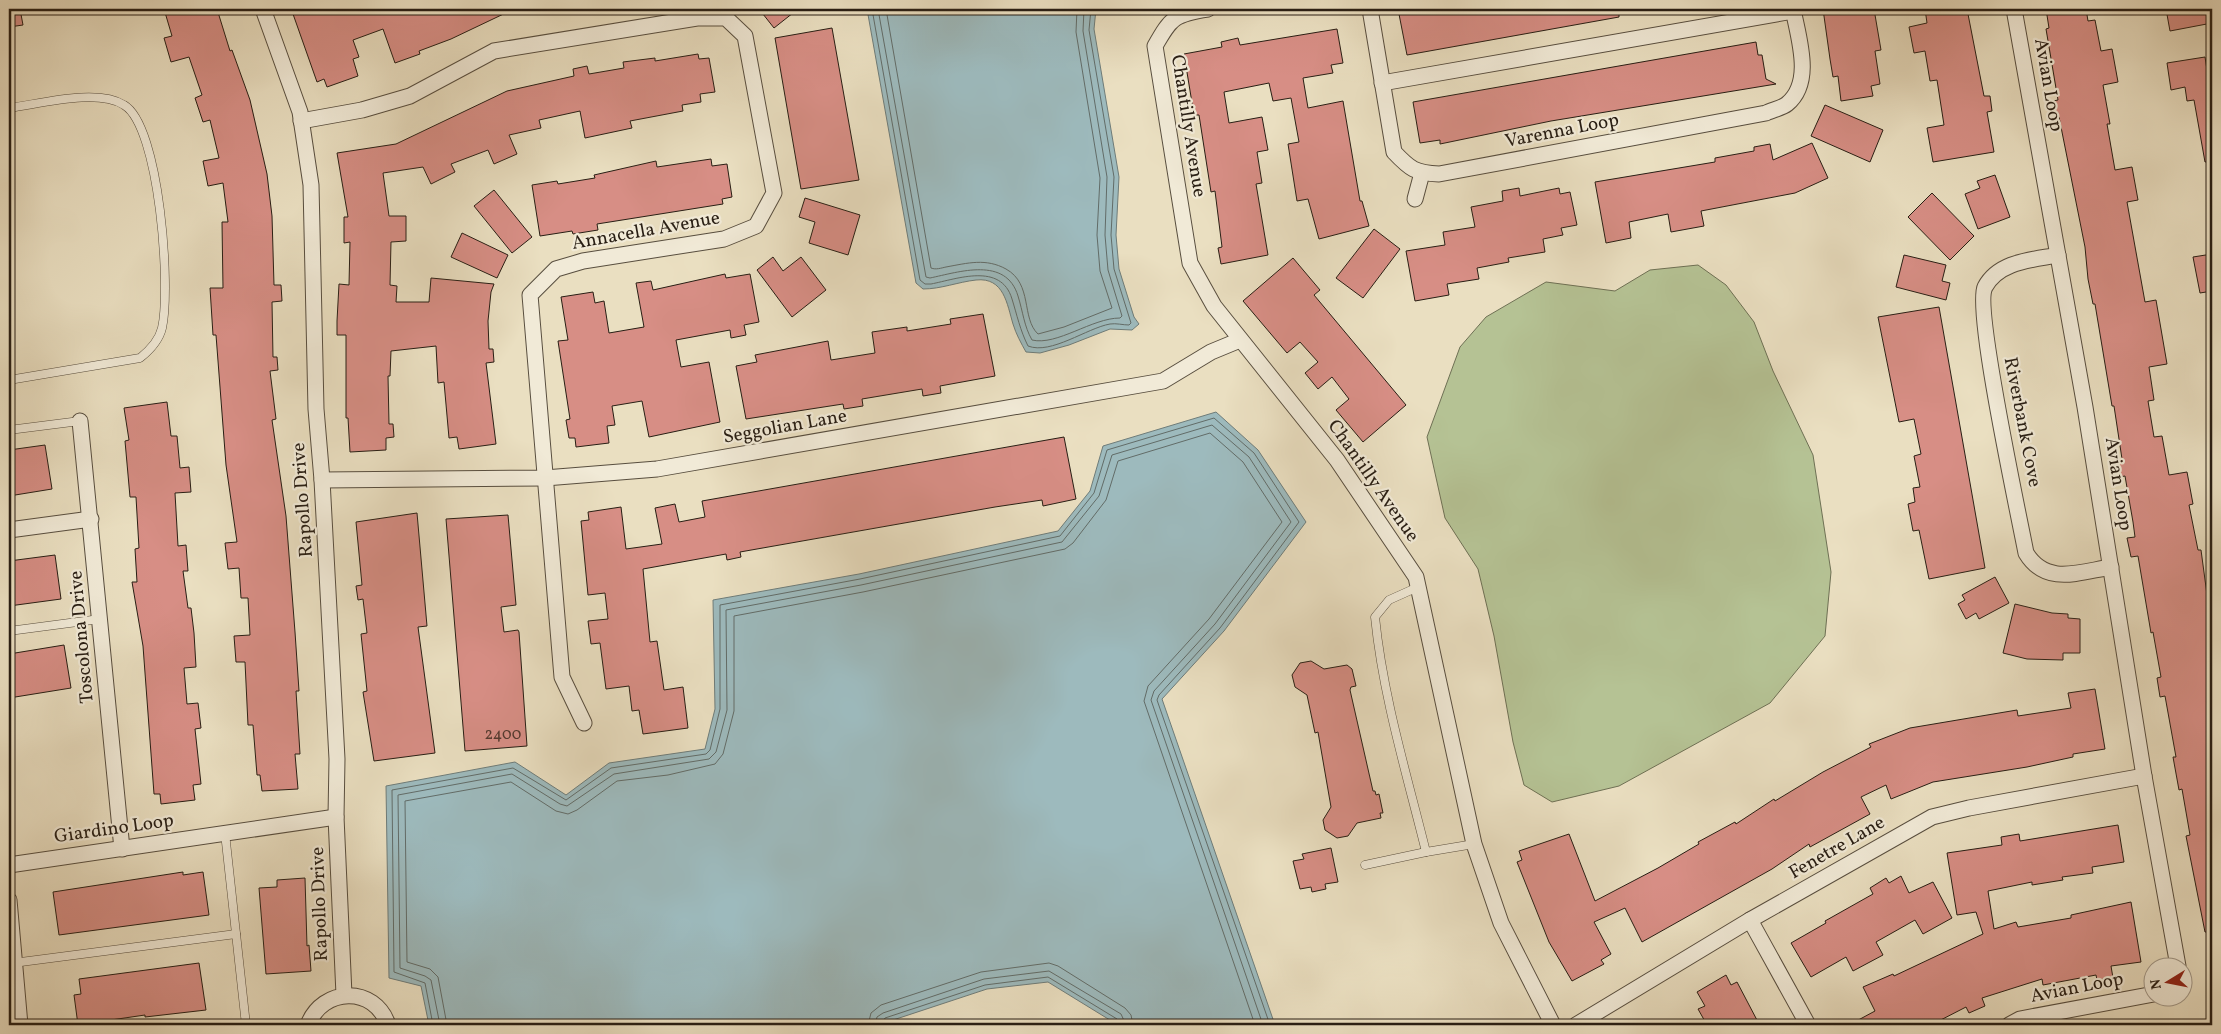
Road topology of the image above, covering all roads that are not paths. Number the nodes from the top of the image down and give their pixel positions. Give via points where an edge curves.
1 (263, 9) edge
2 (1208, 9) edge
3 (1370, 9) edge
4 (2014, 9) edge
5 (1793, 10) edge
6 (1382, 82) junction
7 (9, 108) edge
8 (301, 121) junction
9 (1422, 173) junction
10 (1415, 199) dead end
11 (2058, 255) junction
12 (1240, 340) junction
13 (9, 380) edge
14 (80, 421) joint
15 (9, 430) edge
16 (545, 478) junction
17 (322, 480) junction
18 (91, 519) junction
19 (9, 530) edge
20 (2111, 567) junction
21 (1418, 587) junction
22 (100, 619) junction
23 (9, 631) edge
24 (584, 723) dead end
25 (2144, 776) junction
26 (336, 817) junction
27 (226, 833) junction
28 (1474, 844) junction
29 (122, 848) junction
30 (1426, 852) junction
31 (9, 865) edge
32 (1365, 865) dead end
33 (9, 900) edge
34 (1750, 920) junction
35 (236, 934) junction
36 (2176, 956) edge
37 (11, 963) edge
38 (344, 995) junction
39 (2144, 996) edge
40 (20, 1025) edge
41 (246, 1025) edge
42 (308, 1025) edge
43 (388, 1025) edge
44 (1553, 1025) edge
45 (1576, 1025) edge
46 (1808, 1025) edge
47 (2008, 1025) edge

1 - 8 street, Rapollo Drive
2 - 12 street, Chantilly Avenue via 1189,12 1168,22 1155,46 1190,263 1214,306
3 - 6 street
4 - 11 street, Avian Loop
5 - 6 street
5 - 9 street, Varenna Loop via 1802,65 1800,90 1786,104 1766,113 1439,174
6 - 9 street via 1394,152 1409,168
7 - 13 lane via 103,97 126,106 137,118 147,142 159,200 163,312 162,329 157,340 140,358
8 - 16 street, Annacella Avenue via 362,110 410,96 494,51 696,18 726,18 745,36 774,193 756,226 724,239 583,261 556,269 530,295
8 - 17 street, Rapollo Drive via 311,185 316,409
9 - 10 street
11 - 20 street, Avian Loop
11 - 20 street, Riverbank Cove via 2011,264 1989,281 1982,302 1988,352 2026,553 2034,565 2046,573 2067,574
12 - 16 street, Seggolian Lane via 1211,352 1163,381 657,469
12 - 21 street, Chantilly Avenue via 1337,460 1416,577
14 - 15 lane
14 - 18 street, Toscolona Drive
16 - 17 street, Seggolian Lane
16 - 24 street, Annacella Avenue via 562,677
17 - 26 street, Rapollo Drive via 337,759
18 - 19 street
18 - 22 street, Toscolona Drive
20 - 25 street, Avian Loop
21 - 28 street, Chantilly Avenue
21 - 30 lane via 1389,600 1375,617 1388,698
22 - 23 lane
22 - 29 street, Toscolona Drive
25 - 34 street, Fenetre Lane via 1932,817
25 - 36 street, Avian Loop
26 - 27 street, Giardino Loop
26 - 38 street, Rapollo Drive
27 - 29 street, Giardino Loop
27 - 35 lane
28 - 30 lane
28 - 44 street, Chantilly Avenue via 1501,923
29 - 31 street, Giardino Loop
30 - 32 lane
33 - 37 street
34 - 45 street, Fenetre Lane
34 - 46 street
35 - 37 lane
35 - 41 lane
37 - 40 street
38 - 42 street via 326,1001 312,1014
38 - 43 street via 362,997 378,1007
39 - 47 street, Avian Loop via 2020,1019

